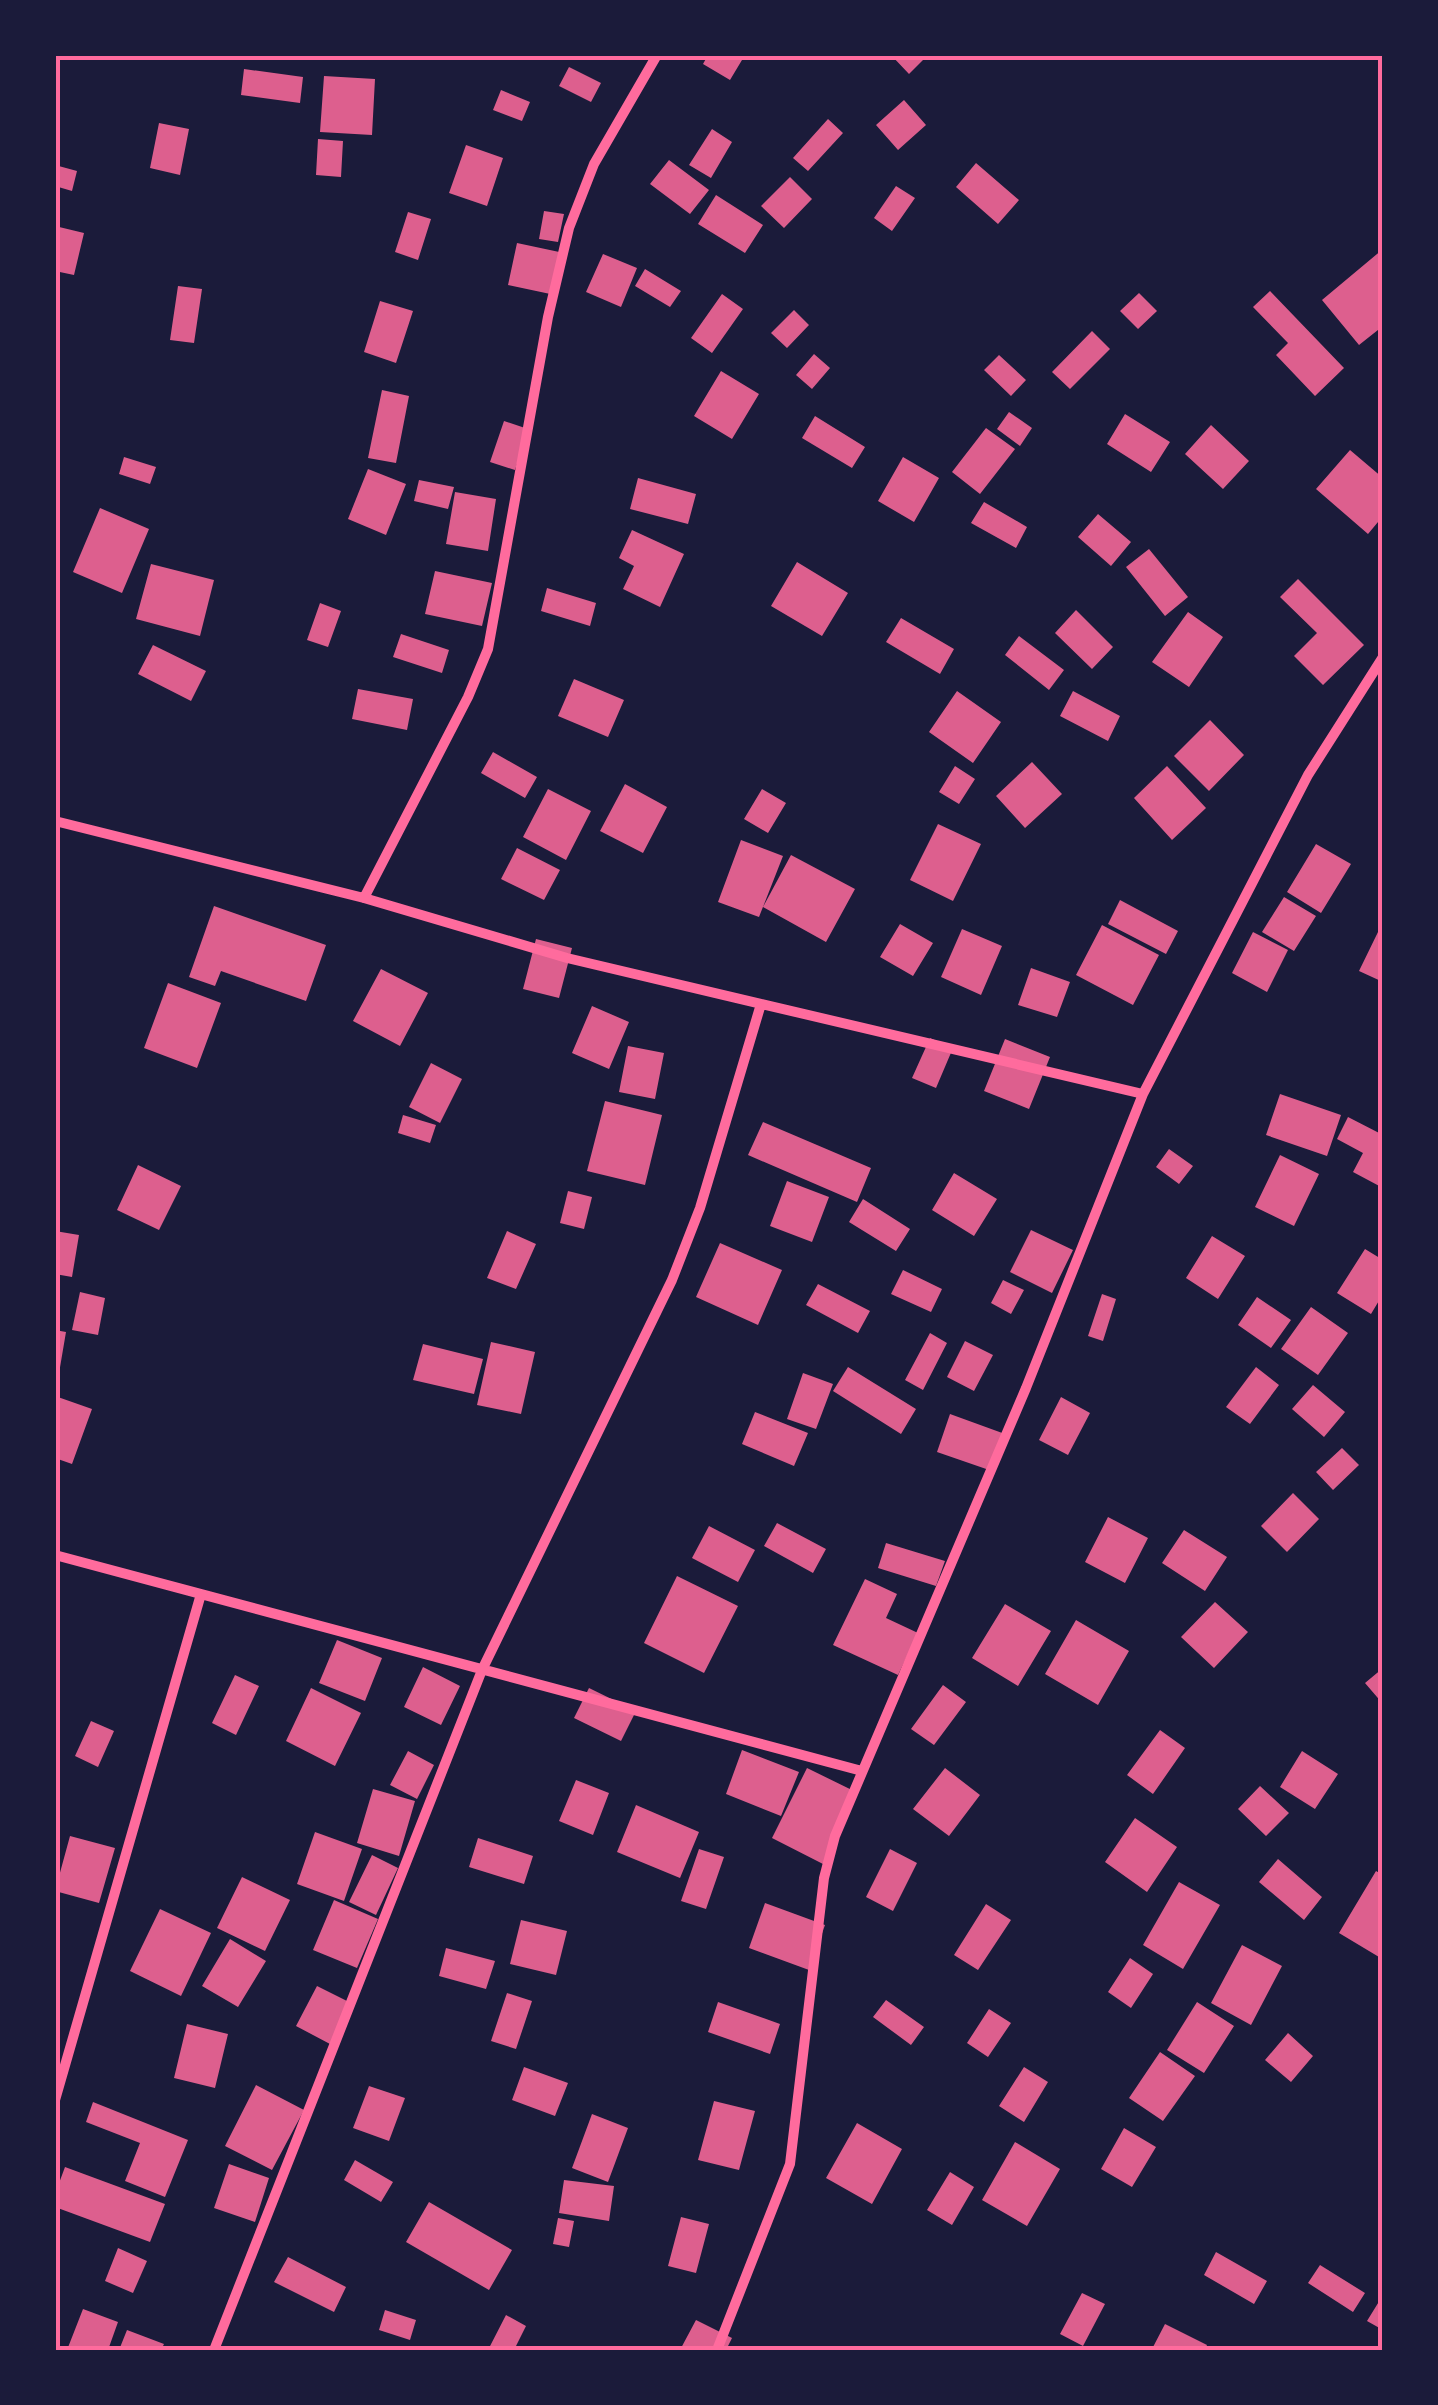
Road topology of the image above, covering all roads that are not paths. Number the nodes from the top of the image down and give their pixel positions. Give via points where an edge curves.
1 (657, 55) edge
2 (1383, 657) edge
3 (55, 821) edge
4 (364, 898) junction
5 (762, 1004) junction
6 (1144, 1094) junction
7 (55, 1555) edge
8 (202, 1594) junction
9 (482, 1670) junction
10 (862, 1771) junction
11 (55, 2100) edge
12 (214, 2350) edge
13 (717, 2350) edge

1 - 4 street via 594,164 569,228 488,650
2 - 6 street via 1308,775
3 - 4 street
4 - 5 street via 568,958
5 - 6 street
5 - 9 street via 672,1280
6 - 10 street
7 - 8 street
8 - 9 street
8 - 11 street
9 - 10 street
9 - 12 street
10 - 13 street via 824,1878 790,2164

